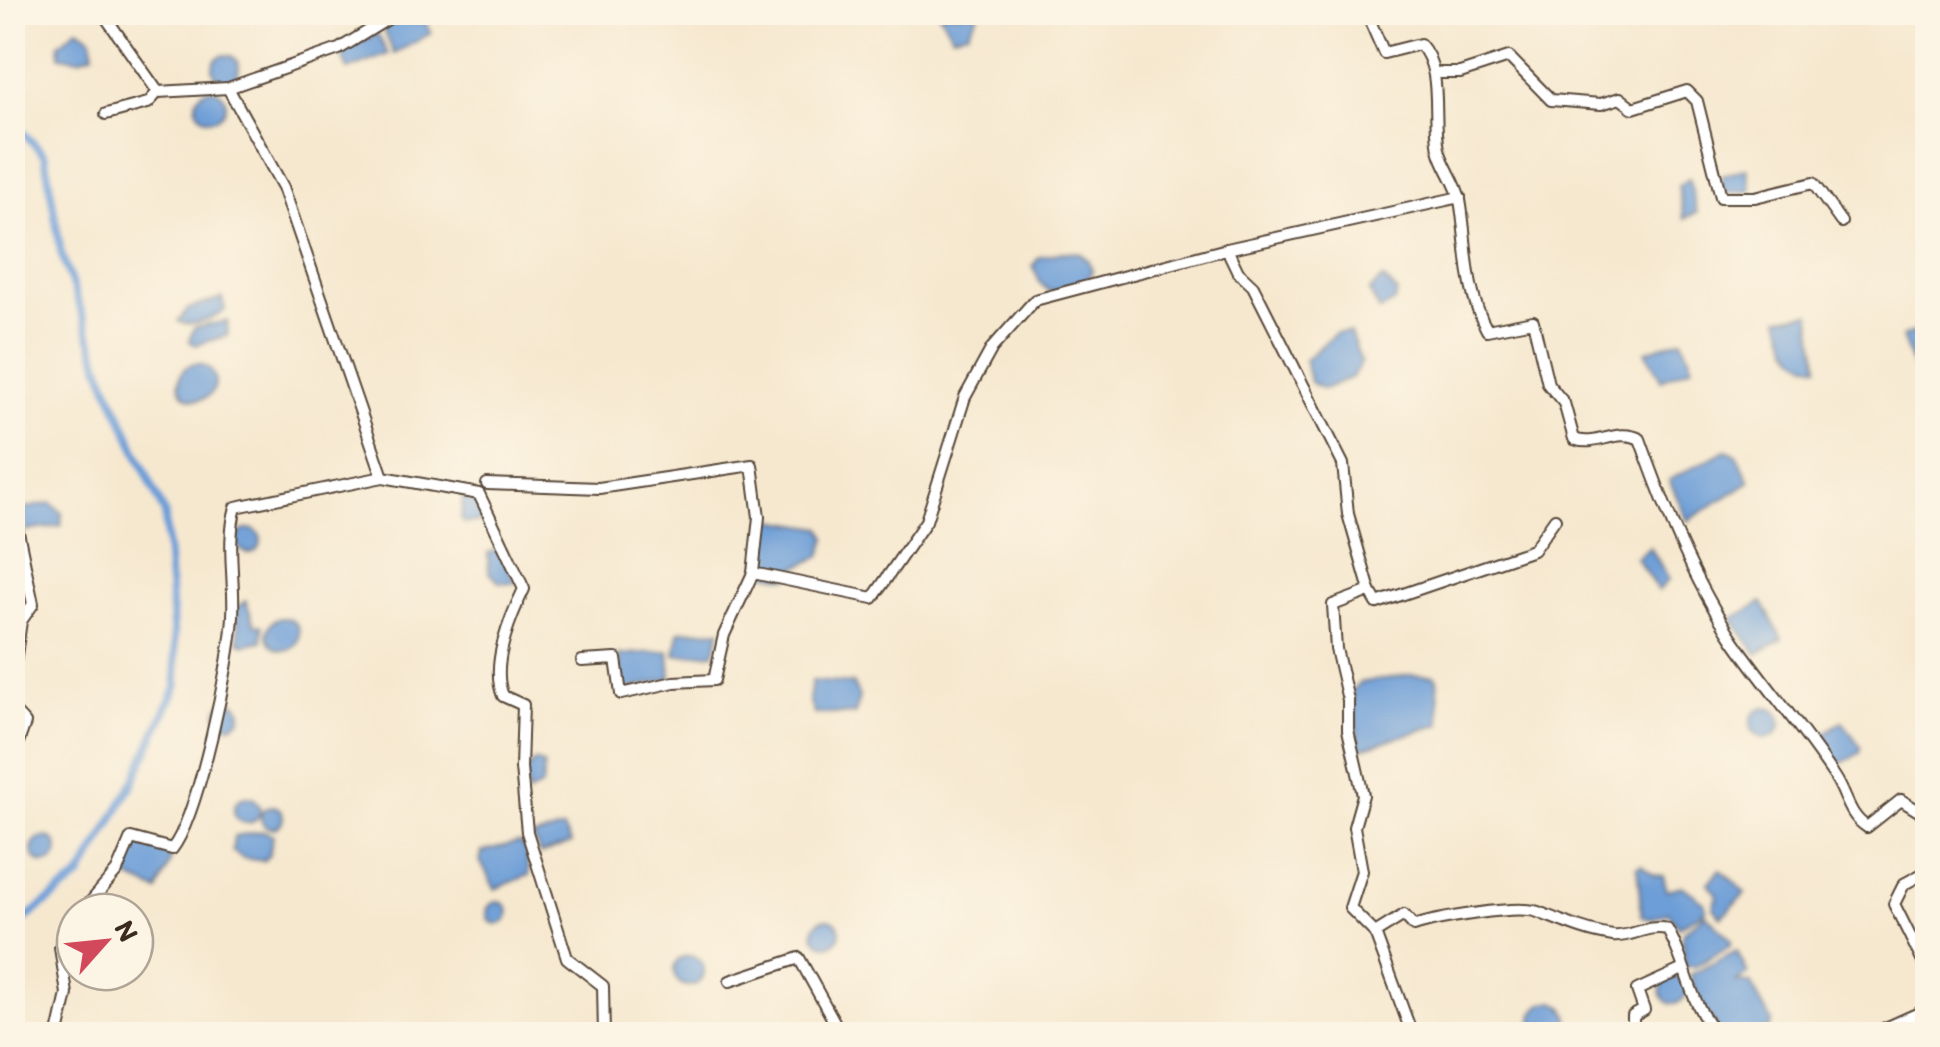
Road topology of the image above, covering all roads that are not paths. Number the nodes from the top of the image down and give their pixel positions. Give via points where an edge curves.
1 (102, 12) edge
2 (399, 12) edge
3 (1366, 12) edge
4 (1435, 73) junction
5 (228, 88) junction
6 (158, 92) junction
7 (106, 114) dead end
8 (1460, 197) junction
9 (1841, 222) dead end
10 (1227, 248) junction
11 (383, 477) junction
12 (487, 484) dead end
13 (12, 504) edge
14 (1555, 519) dead end
15 (752, 573) junction
16 (1370, 592) junction
17 (582, 661) dead end
18 (12, 684) edge
19 (12, 709) edge
20 (12, 760) edge
21 (1928, 817) edge
22 (1928, 871) edge
23 (99, 892) edge
24 (1375, 933) junction
25 (1683, 969) junction
26 (1928, 972) edge
27 (730, 980) dead end
28 (67, 992) edge
29 (1928, 1009) edge
30 (58, 1034) edge
31 (604, 1034) edge
32 (841, 1034) edge
33 (1412, 1034) edge
34 (1633, 1034) edge
35 (1717, 1034) edge
36 (1872, 1034) edge

1 - 6 street
2 - 5 street via 339,49
3 - 4 street via 1384,53 1420,44
4 - 8 street via 1440,154
4 - 9 street via 1510,58 1551,100 1601,104 1620,98 1633,108 1687,91 1697,101 1721,198 1812,184
5 - 6 street
5 - 11 street via 282,187
6 - 7 street via 148,103
8 - 10 street
8 - 21 street via 1469,283 1487,330 1533,322 1548,384 1564,403 1574,438 1630,434 1640,440 1706,594 1837,779 1855,819 1867,827 1902,800
10 - 15 street via 1034,300 992,348 965,397 926,521 874,598
10 - 16 street via 1254,286 1343,464 1348,514
11 - 23 street via 236,507 234,618 186,824 172,849 132,838
11 - 31 street via 479,494 524,589 506,630 499,684 504,696 523,705 527,832 567,958 603,986
12 - 15 street via 598,488 752,466 759,517
13 - 18 street via 33,604 21,620
14 - 16 street via 1532,550 1510,560 1376,603
15 - 17 street via 724,635 714,680 621,694 616,659
16 - 24 street via 1334,605 1348,730 1363,795 1354,826 1362,871 1350,908
19 - 20 street via 25,722
22 - 26 street via 1904,884 1894,904
24 - 25 street via 1404,916 1414,926 1529,910 1619,937 1667,929
24 - 33 street
25 - 34 street via 1637,990 1644,1010 1633,1016
25 - 35 street via 1698,1012
27 - 32 street via 799,958
28 - 30 street
29 - 36 street

